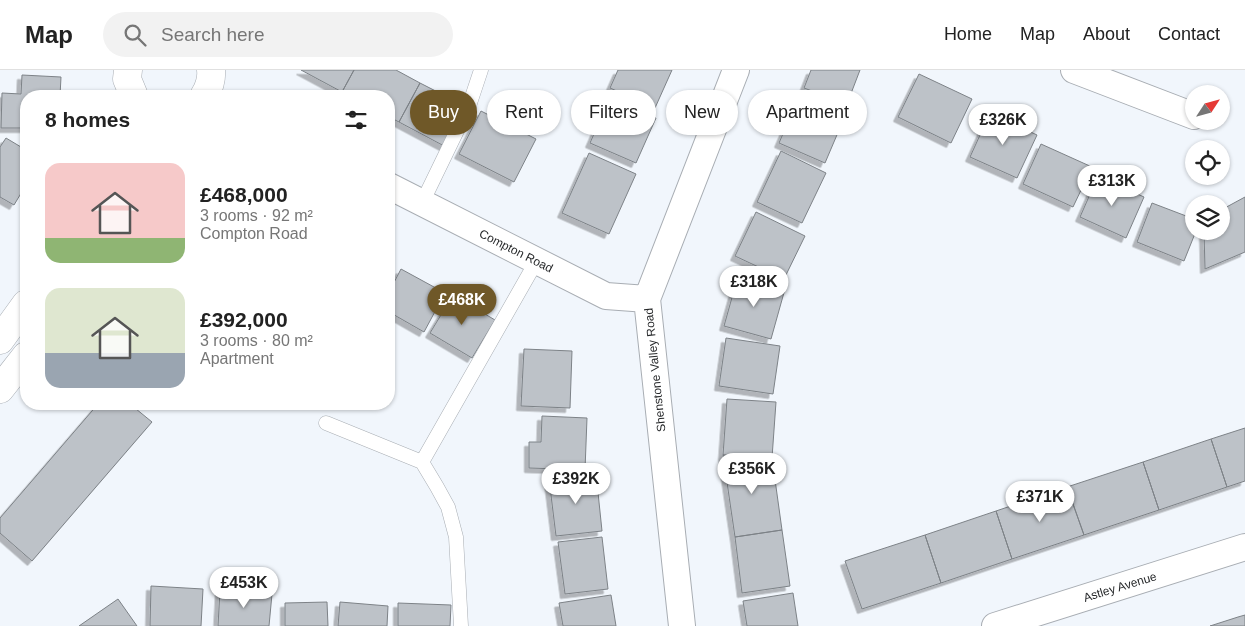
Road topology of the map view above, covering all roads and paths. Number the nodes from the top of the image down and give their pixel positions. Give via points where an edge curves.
1 (128, 70) edge
2 (481, 70) edge
3 (736, 70) edge
4 (1074, 70) edge
5 (132, 90) edge
6 (1185, 113) edge
7 (395, 189) edge
8 (422, 203) junction
9 (536, 262) junction
10 (647, 299) junction
11 (20, 312) edge
12 (0, 340) edge
13 (20, 364) edge
14 (0, 389) edge
15 (326, 424) dead end
16 (422, 462) junction
17 (1245, 547) edge
18 (461, 626) edge
19 (682, 626) edge
20 (995, 626) edge

1 - 5 main road via 127,79
2 - 8 lane via 469,106
3 - 10 street, Shenstone Valley Road
4 - 6 street
7 - 8 street, Compton Road
8 - 9 street, Compton Road
9 - 10 street, Compton Road via 606,296
9 - 16 lane
10 - 19 street, Shenstone Valley Road
11 - 12 main road
13 - 14 main road
15 - 16 lane
16 - 18 lane via 448,507 456,537
17 - 20 street, Astley Avenue

